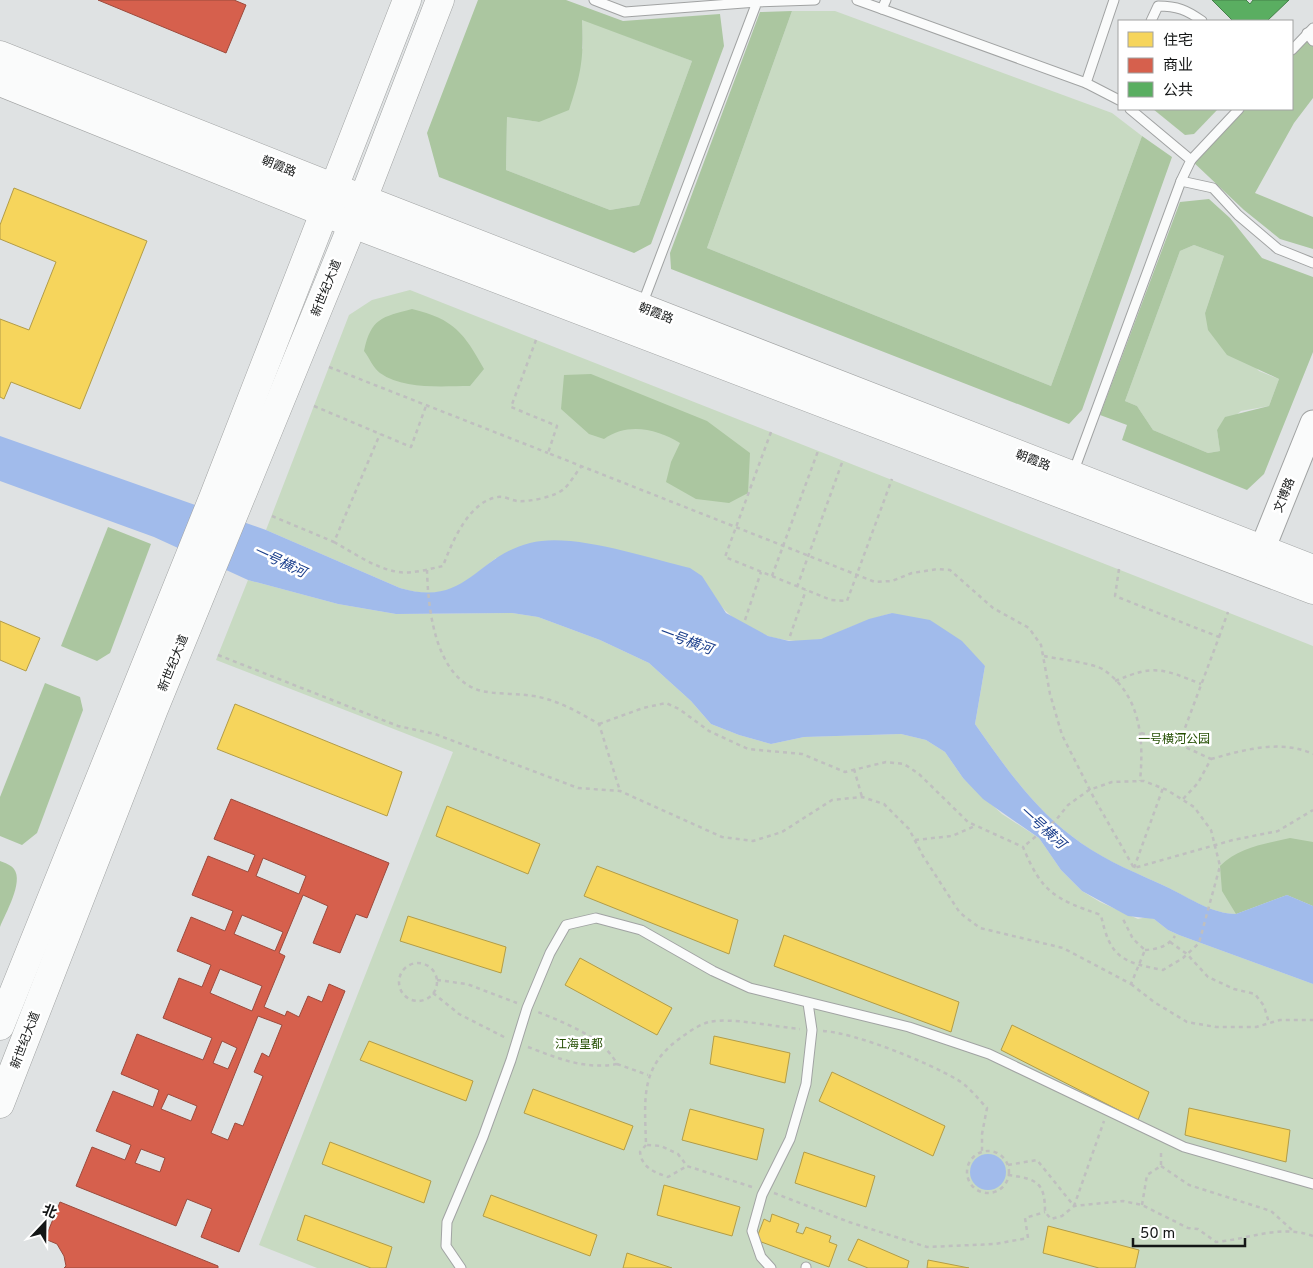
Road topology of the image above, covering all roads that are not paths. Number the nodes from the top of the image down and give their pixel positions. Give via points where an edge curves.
1 (407, 0) edge
2 (440, 0) edge
3 (594, 0) edge
4 (815, 0) edge
5 (857, 0) edge
6 (886, 0) edge
7 (1114, 0) edge
8 (757, 1) edge
9 (882, 9) junction
10 (1151, 20) edge
11 (1201, 20) edge
12 (1310, 30) edge
13 (1313, 41) edge
14 (1293, 49) edge
15 (0, 55) edge
16 (0, 82) edge
17 (1086, 83) junction
18 (1118, 96) edge
19 (1131, 110) edge
20 (1239, 110) edge
21 (1191, 160) junction
22 (1181, 181) junction
23 (363, 199) junction
24 (330, 200) junction
25 (353, 224) junction
26 (1313, 263) edge
27 (641, 307) junction
28 (1313, 423) edge
29 (1072, 475) junction
30 (224, 502) junction
31 (1259, 558) junction
32 (199, 567) junction
33 (1313, 569) edge
34 (1313, 590) edge
35 (808, 1003) junction
36 (0, 1026) edge
37 (0, 1104) edge
38 (1313, 1184) edge
39 (461, 1268) edge
40 (770, 1268) edge

1 - 24 main road, 新世纪大道
2 - 23 main road
3 - 8 lane via 625,12
4 - 8 lane
5 - 9 lane
6 - 9 lane
7 - 17 lane
8 - 27 lane
9 - 17 lane
10 - 11 lane via 1158,6 1174,6
12 - 13 lane
12 - 14 lane
15 - 24 main road, 朝霞路
16 - 24 main road, 朝霞路
17 - 18 lane
19 - 21 lane
20 - 21 lane
21 - 22 lane
22 - 26 lane via 1213,188 1238,215 1278,249
22 - 29 lane
23 - 24 main road, 朝霞路
23 - 25 main road, 新世纪大道
23 - 27 main road, 朝霞路
24 - 25 main road, 朝霞路
24 - 30 main road, 新世纪大道
25 - 30 main road, 新世纪大道
25 - 31 main road, 朝霞路
27 - 29 main road, 朝霞路
28 - 31 street, 文博路
29 - 31 main road, 朝霞路
30 - 32 main road, 新世纪大道
31 - 33 main road, 朝霞路
31 - 34 main road, 朝霞路
32 - 36 main road, 新世纪大道
32 - 37 main road, 新世纪大道
35 - 38 lane via 909,1027 989,1054 1184,1147
35 - 39 lane via 750,988 713,971 642,930 596,918 566,925 550,953 527,1008 483,1136 447,1222 446,1246
35 - 40 lane via 812,1030 806,1084 793,1130 765,1190 752,1231 761,1257

